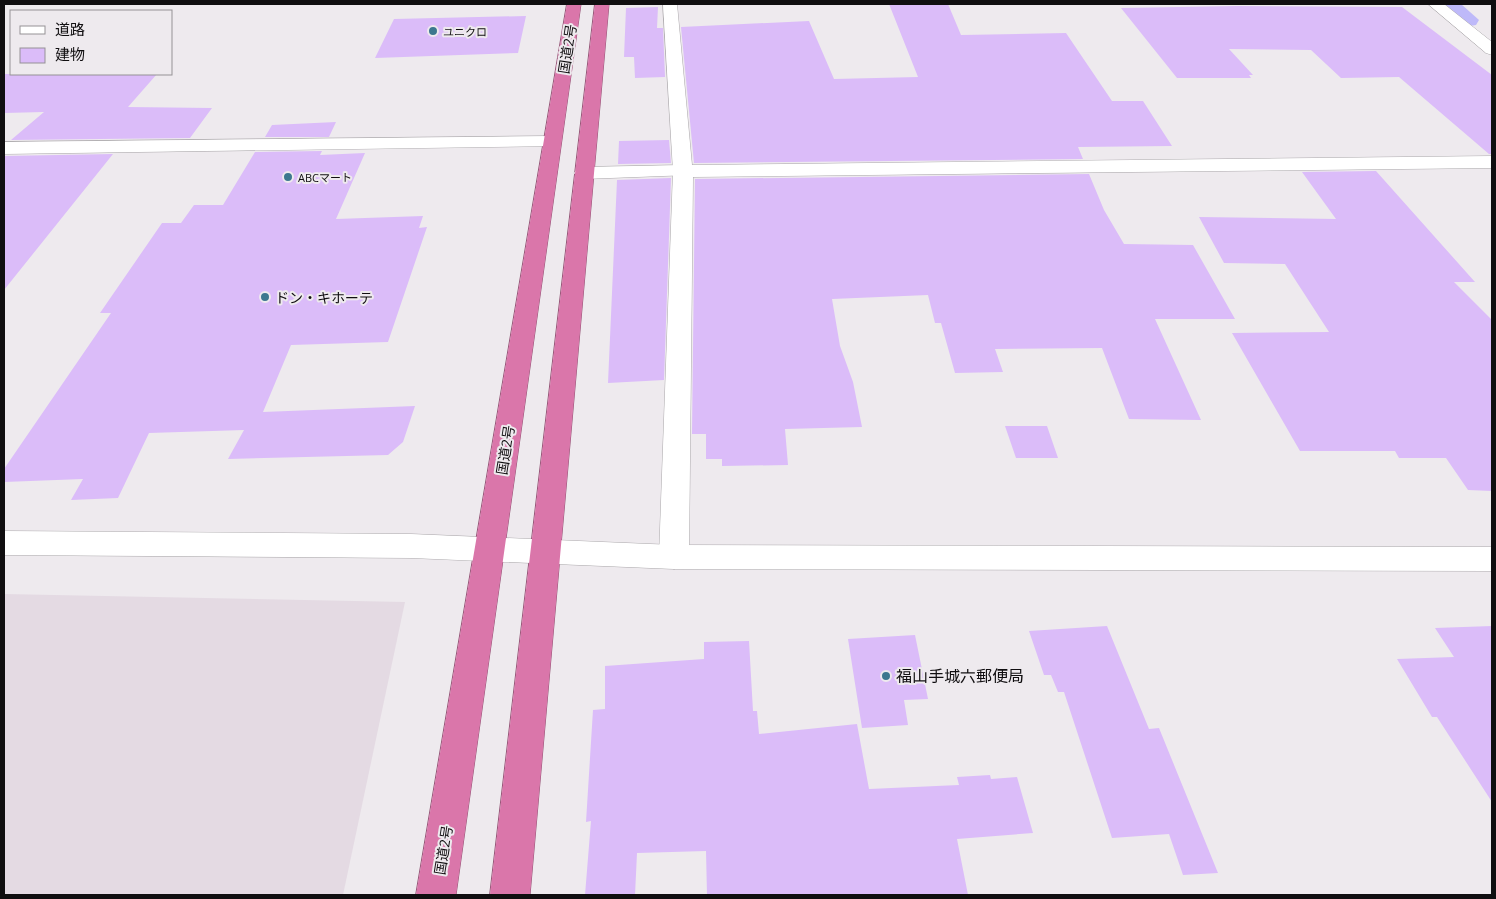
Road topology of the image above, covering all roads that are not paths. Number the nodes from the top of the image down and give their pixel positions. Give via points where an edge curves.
1 (574, 4) edge
2 (602, 4) edge
3 (670, 4) edge
4 (1435, 4) edge
5 (1458, 22) junction
6 (1484, 22) dead end
7 (1492, 50) edge
8 (552, 142) junction
9 (4, 148) edge
10 (1492, 162) edge
11 (683, 171) junction
12 (584, 173) junction
13 (4, 543) edge
14 (489, 548) junction
15 (545, 553) junction
16 (674, 557) junction
17 (1492, 559) edge
18 (436, 895) edge
19 (510, 895) edge

1 - 8 highway, 国道2号
2 - 12 highway, 国道2号
3 - 11 street
4 - 5 street
5 - 6 street
5 - 7 street
8 - 9 street
8 - 14 highway, 国道2号
10 - 11 street
11 - 12 street
11 - 16 street
12 - 15 highway, 国道2号
13 - 14 street
14 - 15 street
14 - 18 highway, 国道2号
15 - 16 street
15 - 19 highway, 国道2号
16 - 17 street

